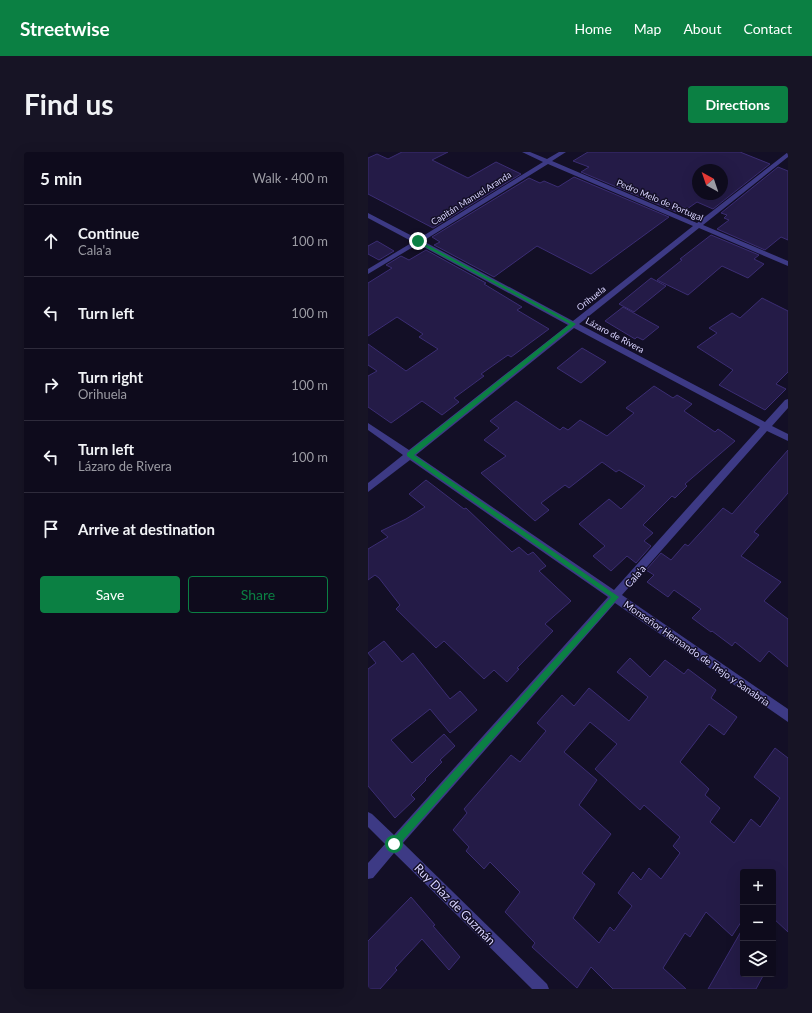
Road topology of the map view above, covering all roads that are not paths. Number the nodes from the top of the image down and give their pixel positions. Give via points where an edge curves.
1 (525, 152) edge
2 (563, 152) edge
3 (788, 154) edge
4 (547, 161) junction
5 (368, 215) edge
6 (698, 226) junction
7 (418, 241) junction
8 (788, 264) edge
9 (368, 272) edge
10 (574, 324) junction
11 (788, 402) edge
12 (368, 426) edge
13 (766, 426) junction
14 (788, 438) edge
15 (410, 455) junction
16 (368, 488) edge
17 (616, 597) junction
18 (788, 716) edge
19 (368, 818) edge
20 (394, 844) junction
21 (368, 874) edge
22 (542, 989) edge

1 - 4 street, Pedro Melo de Portugal
2 - 4 street, Capitán Manuel Aranda
3 - 6 street, Orihuela
4 - 6 street, Pedro Melo de Portugal
4 - 7 street, Capitán Manuel Aranda
5 - 7 street, Lázaro de Rivera
6 - 8 street, Pedro Melo de Portugal
6 - 10 street, Orihuela
7 - 9 street, Capitán Manuel Aranda
7 - 10 street, Lázaro de Rivera
10 - 13 street, Lázaro de Rivera
10 - 15 street, Orihuela
11 - 13 street, Cala'a
12 - 15 street, Monseñor Hernando de Trejo y Sanabria
13 - 14 street, Lázaro de Rivera
13 - 17 street, Cala'a
15 - 16 street, Orihuela
15 - 17 street, Monseñor Hernando de Trejo y Sanabria
17 - 18 street, Monseñor Hernando de Trejo y Sanabria
17 - 20 street, Cala'a
19 - 20 street, Ruy Díaz de Guzmán
20 - 21 street, Cala'a
20 - 22 street, Ruy Díaz de Guzmán

